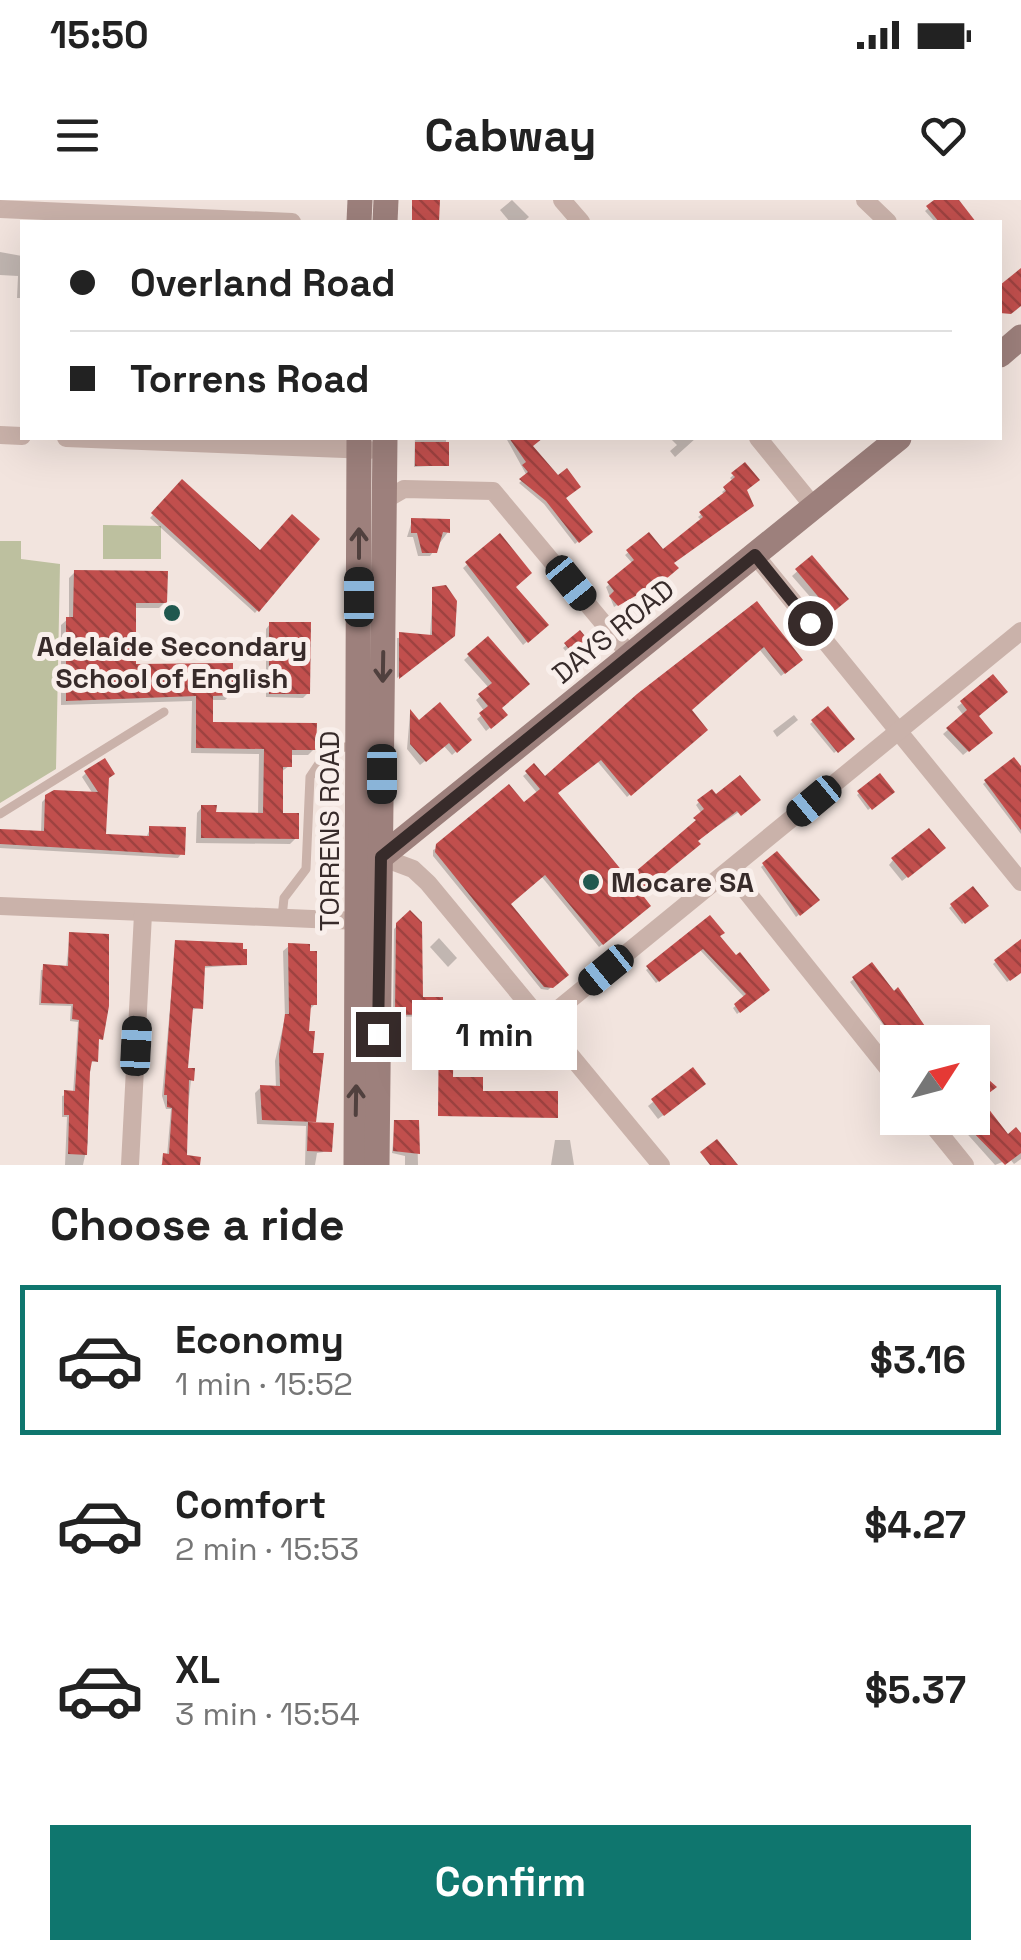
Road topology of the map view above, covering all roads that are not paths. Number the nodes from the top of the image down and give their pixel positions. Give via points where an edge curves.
1 (562, 200) edge
2 (865, 200) edge
3 (0, 210) edge
4 (243, 220) edge
5 (579, 220) edge
6 (886, 220) edge
7 (163, 440) edge
8 (760, 440) edge
9 (897, 440) edge
10 (358, 444) edge
11 (385, 444) edge
12 (394, 494) junction
13 (814, 507) junction
14 (755, 555) junction
15 (1021, 631) edge
16 (630, 656) junction
17 (164, 712) dead end
18 (898, 731) junction
19 (359, 745) junction
20 (0, 814) edge
21 (370, 857) junction
22 (730, 871) junction
23 (1021, 882) edge
24 (0, 906) edge
25 (144, 914) junction
26 (282, 919) junction
27 (359, 921) junction
28 (545, 1020) junction
29 (880, 1058) edge
30 (941, 1135) edge
31 (654, 1162) edge
32 (130, 1165) edge
33 (356, 1165) edge
34 (377, 1165) edge
35 (965, 1165) edge

1 - 5 street
2 - 6 street
3 - 4 street
7 - 10 street
8 - 13 street
9 - 13 main road, DAYS ROAD
10 - 11 street
19 -> 10 main road, TORRENS ROAD
11 - 12 main road, TORRENS ROAD
12 - 16 street via 493,492
12 -> 21 main road, TORRENS ROAD
13 - 14 main road, DAYS ROAD
14 - 16 main road, DAYS ROAD
14 - 18 street
15 - 18 street
16 - 21 main road, DAYS ROAD
17 - 20 lane
18 - 22 street
18 - 23 street
19 - 21 main road, TORRENS ROAD
19 - 26 lane via 328,750 310,777 306,869 284,898
21 - 27 main road, TORRENS ROAD
21 - 28 street via 413,869
21 - 34 main road, TORRENS ROAD
22 - 28 street
22 - 29 street
24 - 25 street
25 - 26 street
25 - 32 street
26 - 27 street
33 -> 27 main road, TORRENS ROAD
28 - 31 street
30 - 35 street

